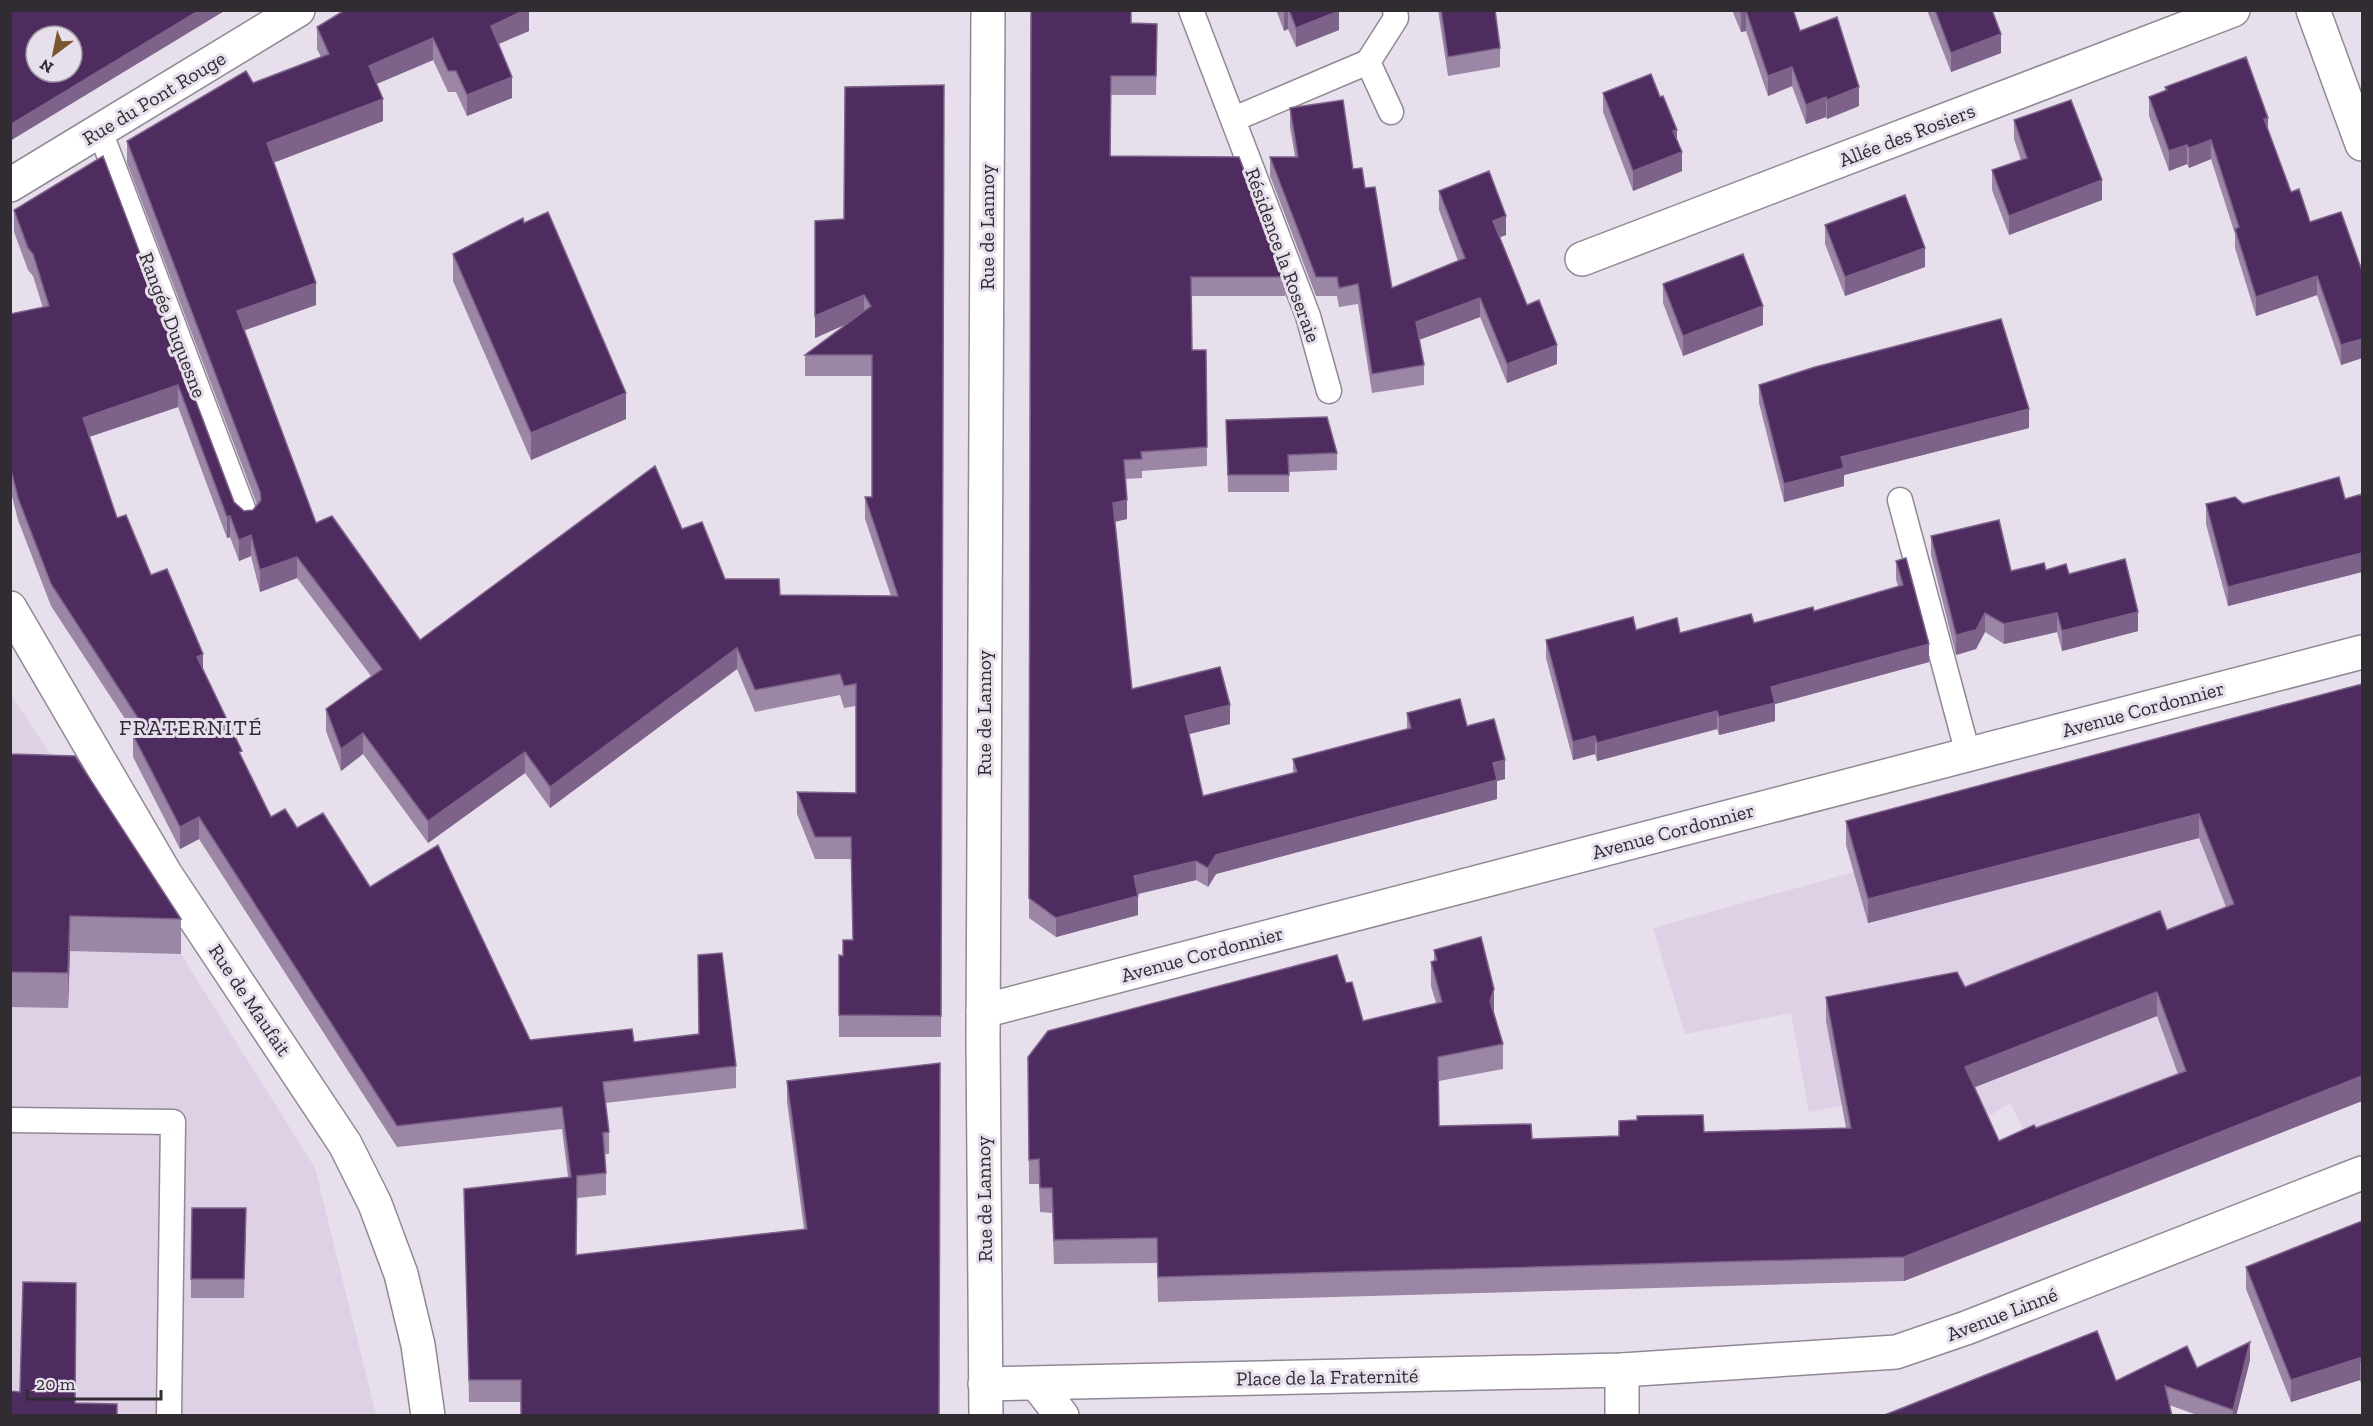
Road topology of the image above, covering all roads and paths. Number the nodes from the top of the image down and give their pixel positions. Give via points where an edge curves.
1 (298, 10) edge
2 (988, 10) edge
3 (1191, 10) edge
4 (1395, 10) edge
5 (2233, 10) edge
6 (2313, 10) edge
7 (1368, 62) junction
8 (1391, 111) dead end
9 (1234, 119) junction
10 (100, 131) junction
11 (2362, 144) edge
12 (10, 185) edge
13 (1582, 259) dead end
14 (1329, 391) dead end
15 (1900, 500) dead end
16 (247, 519) edge
17 (10, 608) edge
18 (2362, 652) edge
19 (1968, 754) junction
20 (983, 1011) junction
21 (10, 1120) edge
22 (2362, 1173) edge
23 (1622, 1370) junction
24 (1037, 1384) junction
25 (986, 1400) edge
26 (169, 1416) edge
27 (428, 1416) edge
28 (1062, 1416) edge
29 (1622, 1416) edge

1 - 10 street, Rue du Pont Rouge
2 - 20 street, Rue de Lannoy
3 - 9 lane, Résidence la Roseraie
4 - 7 lane via 1396,18
5 - 13 street, Allée des Rosiers
6 - 11 street
7 - 8 lane
7 - 9 lane
9 - 14 lane, Résidence la Roseraie via 1308,316
10 - 12 street, Rue du Pont Rouge
10 - 16 lane, Rangée Duquesne
15 - 19 lane
17 - 27 street, Rue de Maufait via 166,875 345,1144 375,1204 401,1274 418,1345
18 - 19 street, Avenue Cordonnier
19 - 20 street, Avenue Cordonnier
20 - 25 street, Rue de Lannoy
21 - 26 lane via 173,1122
22 - 23 street, Avenue Linné via 1917,1347 1870,1355
23 - 24 street, Place de la Fraternité
23 - 29 street
24 - 25 street, Place de la Fraternité
24 - 28 street

